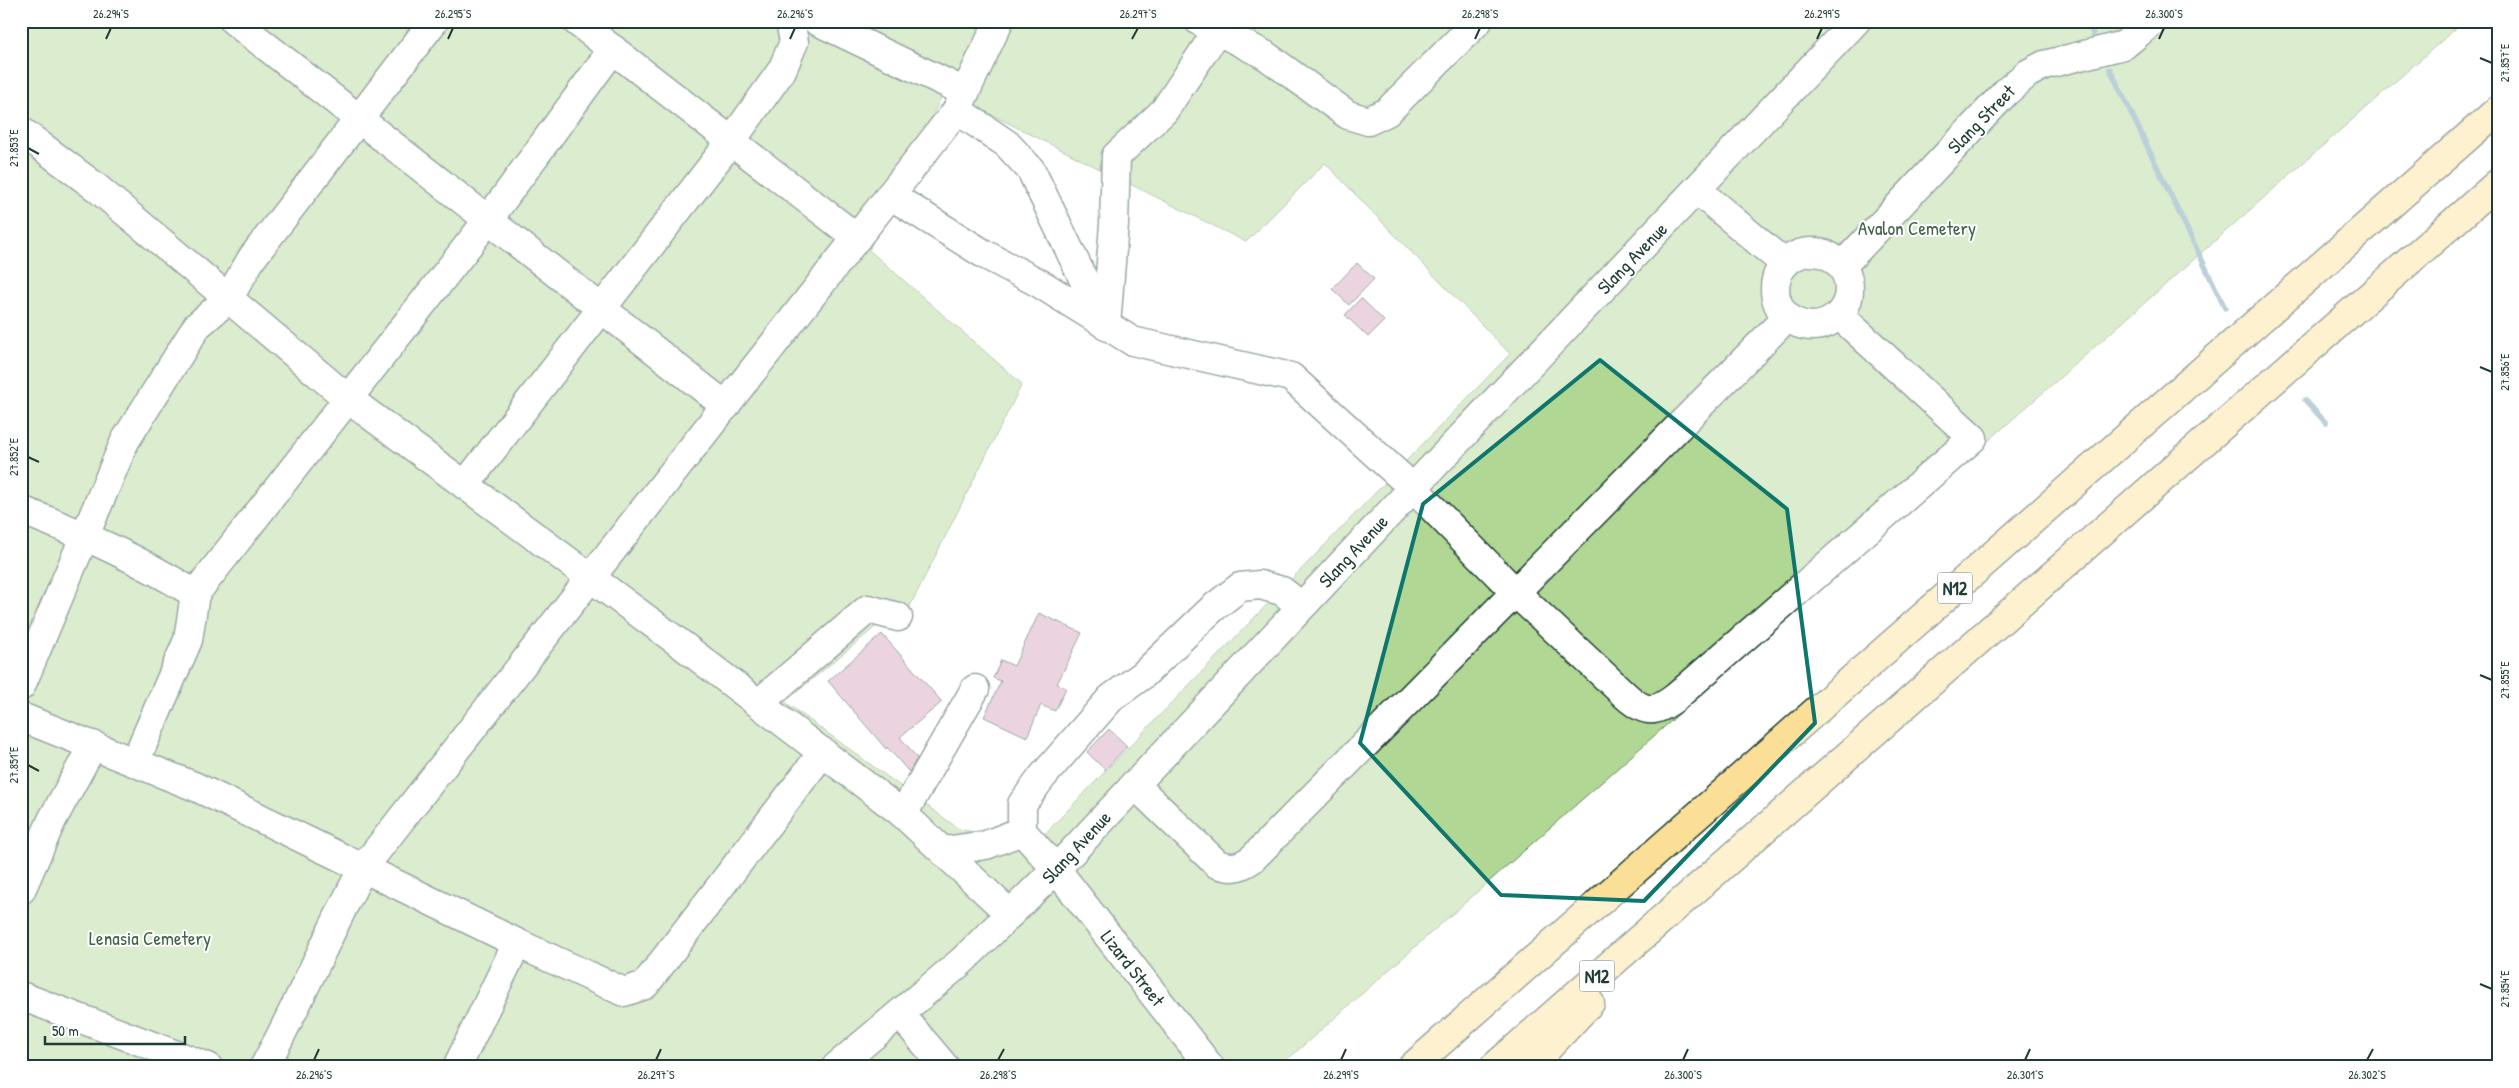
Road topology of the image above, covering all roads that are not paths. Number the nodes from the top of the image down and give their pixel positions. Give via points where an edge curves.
1 (234, 21) edge
2 (434, 21) edge
3 (576, 21) edge
4 (790, 21) edge
5 (817, 21) edge
6 (998, 21) edge
7 (1478, 21) edge
8 (1856, 21) edge
9 (2152, 21) edge
10 (1213, 25) edge
11 (613, 49) junction
12 (961, 101) junction
13 (2498, 110) edge
14 (359, 120) junction
15 (21, 131) edge
16 (732, 140) junction
17 (2498, 183) edge
18 (1698, 190) junction
19 (890, 195) junction
20 (488, 220) junction
21 (857, 238) junction
22 (1785, 264) junction
23 (1842, 266) junction
24 (228, 299) junction
25 (600, 308) junction
26 (1839, 315) junction
27 (1787, 317) junction
28 (1106, 326) junction
29 (346, 398) junction
30 (726, 406) junction
31 (465, 485) junction
32 (1413, 488) junction
33 (21, 510) edge
34 (85, 535) junction
35 (591, 578) junction
36 (1516, 593) junction
37 (195, 594) junction
38 (1301, 606) junction
39 (898, 617) dead end
40 (21, 686) edge
41 (975, 689) dead end
42 (759, 703) junction
43 (21, 717) edge
44 (93, 745) junction
45 (823, 752) junction
46 (134, 762) junction
47 (1134, 784) junction
48 (903, 814) junction
49 (1022, 831) junction
50 (944, 851) junction
51 (363, 868) junction
52 (1056, 869) junction
53 (1700, 885) junction
54 (21, 890) edge
55 (1010, 914) junction
56 (517, 943) junction
57 (21, 996) edge
58 (900, 1014) junction
59 (208, 1067) edge
60 (264, 1067) edge
61 (457, 1067) edge
62 (836, 1067) edge
63 (945, 1067) edge
64 (1210, 1067) edge
65 (1412, 1067) edge
66 (1494, 1067) edge
67 (1530, 1067) edge

1 - 14 lane
2 - 14 lane
3 - 11 lane
4 - 16 lane via 794,42 782,70
5 - 12 lane
6 - 12 lane
7 - 10 lane via 1387,112 1368,121 1348,115 1265,55
8 - 18 lane, Slang Avenue
9 - 23 lane, Slang Street via 2124,45 2044,65 2027,74 2006,92
10 - 28 lane via 1164,111 1116,156
11 - 16 lane
11 - 20 lane
12 - 19 lane
12 - 28 lane via 1031,170
13 - 65 highway, N12
14 - 20 lane
14 - 24 lane via 252,258
15 - 24 lane via 97,188
16 - 21 lane
16 - 25 lane
17 - 53 highway, N12
18 - 22 lane
18 - 32 lane, Slang Avenue
19 - 21 lane
19 - 28 lane
20 - 25 lane
20 - 29 lane
21 - 30 lane
22 - 23 lane via 1797,255 1809,252 1822,253
22 - 27 lane via 1775,283 1775,296
23 - 26 lane via 1850,290
24 - 29 lane
24 - 34 lane via 197,326 125,441
25 - 30 lane
25 - 31 lane
26 - 27 lane via 1821,326 1809,327
26 - 36 lane via 1973,438 1676,697 1664,707 1651,710 1639,707
27 - 36 lane
28 - 32 lane via 1132,341 1291,376
29 - 31 lane
29 - 37 lane
30 - 35 lane
31 - 35 lane
32 - 36 lane
32 - 38 lane, Slang Avenue
33 - 34 lane
34 - 37 lane via 153,568
34 - 40 lane
35 - 42 lane
35 - 51 lane
36 - 47 lane via 1242,867 1217,864
37 - 46 lane via 188,640
38 - 47 lane, Slang Avenue
38 - 49 lane via 1282,591 1260,585 1240,588 1213,608 1143,675 1111,698 1043,776 1022,804
39 - 42 lane via 868,609
41 - 48 lane
42 - 45 lane
43 - 44 lane
44 - 46 lane
44 - 54 lane via 52,820
45 - 48 lane
45 - 56 lane via 645,985 624,992
46 - 51 lane via 196,787
47 - 52 lane, Slang Avenue
48 - 50 lane
49 - 50 lane via 986,845
49 - 52 lane, Lizard Street
50 - 55 lane
51 - 56 lane
51 - 60 lane
52 - 55 lane, Slang Avenue
52 - 64 lane, Lizard Street
53 - 66 highway, N12
53 - 67 highway
55 - 58 lane, Slang Avenue
56 - 61 lane
57 - 59 lane
58 - 62 lane, Slang Avenue
58 - 63 lane

